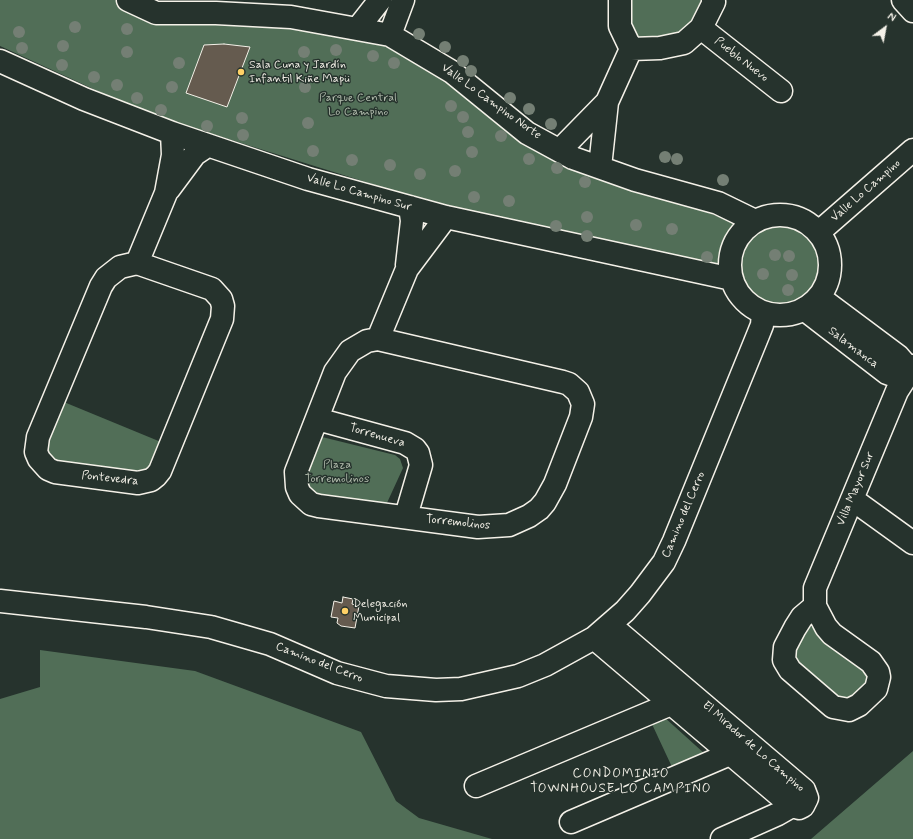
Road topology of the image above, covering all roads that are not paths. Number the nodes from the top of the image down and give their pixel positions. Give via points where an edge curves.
1 (128, 0) edge
2 (380, 0) edge
3 (403, 0) edge
4 (620, 0) edge
5 (713, 0) edge
6 (903, 0) edge
7 (216, 6) edge
8 (913, 11) edge
9 (358, 28) junction
10 (701, 28) junction
11 (390, 35) junction
12 (631, 49) junction
13 (0, 61) edge
14 (781, 91) dead end
15 (607, 102) junction
16 (172, 134) junction
17 (207, 146) junction
18 (560, 150) junction
19 (913, 150) edge
20 (600, 167) junction
21 (166, 194) junction
22 (410, 207) junction
23 (446, 217) junction
24 (755, 221) junction
25 (818, 232) junction
26 (137, 263) junction
27 (407, 268) junction
28 (732, 278) junction
29 (811, 303) junction
30 (763, 312) junction
31 (378, 339) junction
32 (911, 373) edge
33 (317, 419) junction
34 (852, 499) junction
35 (406, 516) junction
36 (913, 543) edge
37 (0, 601) edge
38 (815, 606) junction
39 (602, 631) junction
40 (671, 704) junction
41 (730, 754) junction
42 (476, 786) dead end
43 (792, 806) junction
44 (571, 822) dead end
45 (722, 839) edge

1 - 7 street, Valle Lo Campino Norte via 156,13
2 - 9 street
3 - 11 street
4 - 12 street via 620,26
5 - 10 street
6 - 8 street
7 - 9 street, Valle Lo Campino Norte
9 - 11 street, Valle Lo Campino Norte
10 - 12 street via 684,43 660,48
10 - 14 street, Pueblo Nuevo
11 - 18 street, Valle Lo Campino Norte via 452,72 527,133
12 - 15 street
13 - 16 street, Valle Lo Campino Sur via 84,99
15 - 18 street
15 - 20 street
16 - 17 street, Valle Lo Campino Sur
16 - 21 street via 173,155
17 - 21 street via 195,154
17 - 22 street, Valle Lo Campino Sur via 308,179
18 - 20 street, Valle Lo Campino Norte via 573,158
19 - 25 street, Valle Lo Campino
20 - 24 street, Valle Lo Campino Norte via 635,180 718,203
21 - 26 street
22 - 23 street, Valle Lo Campino Sur
22 - 27 street via 412,221
23 - 27 street
23 - 28 street, Valle Lo Campino Sur
24 - 25 street via 777,214 789,215 800,218
24 - 28 street via 738,236 733,246 730,268
25 - 29 street via 828,250 830,260 828,280
26 - 26 street, Pontevedra via 212,290 221,299 222,319 156,476 138,483 55,472 43,465 39,459 36,452 38,437 101,286 106,278 120,267
27 - 31 street
28 - 30 street via 743,299
29 - 30 street via 790,314
29 - 32 street, Salamanca via 887,373 895,376
30 - 39 street, Camino del Cerro via 762,324 674,542 652,579
31 - 33 street, Torremolinos via 357,346 344,357 335,372
31 - 35 street, Torremolinos via 563,382 578,392 583,404 581,417 551,493 539,509 529,516 509,525 488,527
32 - 34 street, Villa Mayor Sur via 897,390
33 - 35 street, Torrenueva via 405,443 415,449 421,465
33 - 35 street, Torremolinos via 296,472 296,487 300,494 312,504 319,506
34 - 36 street
34 - 38 street, Villa Mayor Sur via 816,583
37 - 39 street, Camino del Cerro via 146,617 218,629 270,644 361,681 411,689 461,689 518,676 545,666
38 - 38 street, Villa Mayor Sur via 802,617 795,628 786,647 784,660 790,670 833,707 849,710 859,705 876,689 878,672 871,662 832,634
39 - 40 street, El Mirador de Lo Campino
39 - 43 street, El Mirador de Lo Campino via 804,790 807,798 803,806
40 - 41 street, El Mirador de Lo Campino
40 - 42 street
41 - 43 street, El Mirador de Lo Campino
41 - 44 street
43 - 45 street

